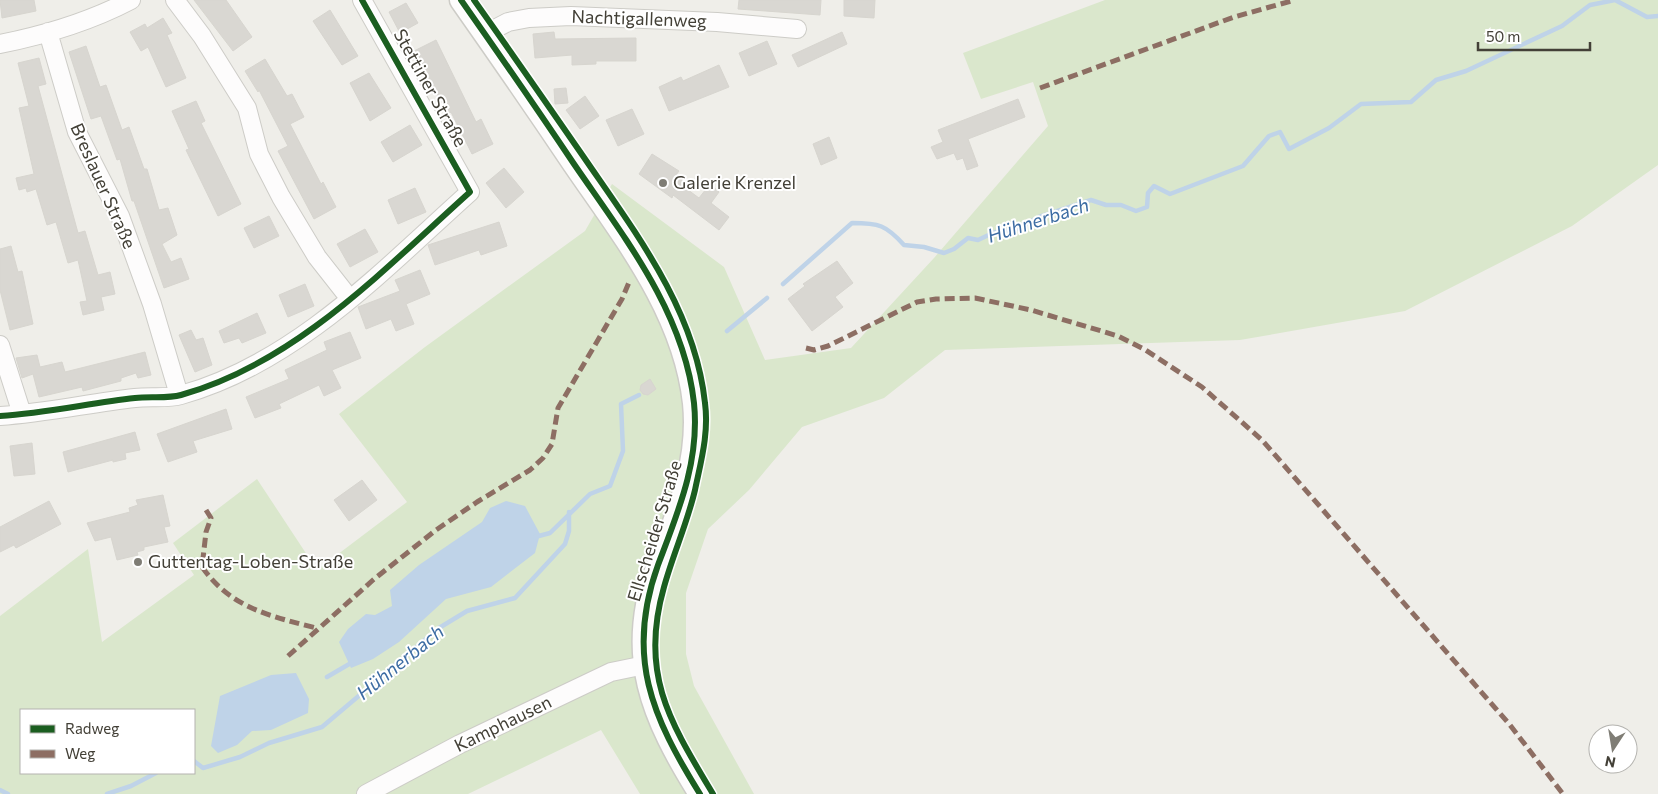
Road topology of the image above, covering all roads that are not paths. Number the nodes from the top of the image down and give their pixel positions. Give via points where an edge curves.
1 (131, 0) edge
2 (175, 0) edge
3 (362, 0) edge
4 (461, 0) edge
5 (797, 29) dead end
6 (48, 32) junction
7 (485, 34) junction
8 (0, 44) edge
9 (350, 298) junction
10 (0, 345) edge
11 (179, 395) junction
12 (22, 414) junction
13 (0, 416) edge
14 (645, 665) junction
15 (366, 794) edge
16 (700, 794) edge

1 - 6 street
2 - 9 street via 247,108 259,154 281,197 318,257
3 - 9 street, Stettiner Straße via 470,192
4 - 7 street, Ellscheider Straße
5 - 7 street, Nachtigallenweg via 571,16 508,22
6 - 8 street
6 - 11 street, Breslauer Straße via 77,132 120,216 152,304
7 - 14 street, Ellscheider Straße via 642,265 667,311 687,366 695,417 692,462 683,499 652,584 644,632
9 - 11 street via 286,345 258,361 225,378
10 - 12 street
11 - 12 street
12 - 13 street
14 - 15 street, Kamphausen via 611,672 460,744
14 - 16 street, Ellscheider Straße via 660,724

